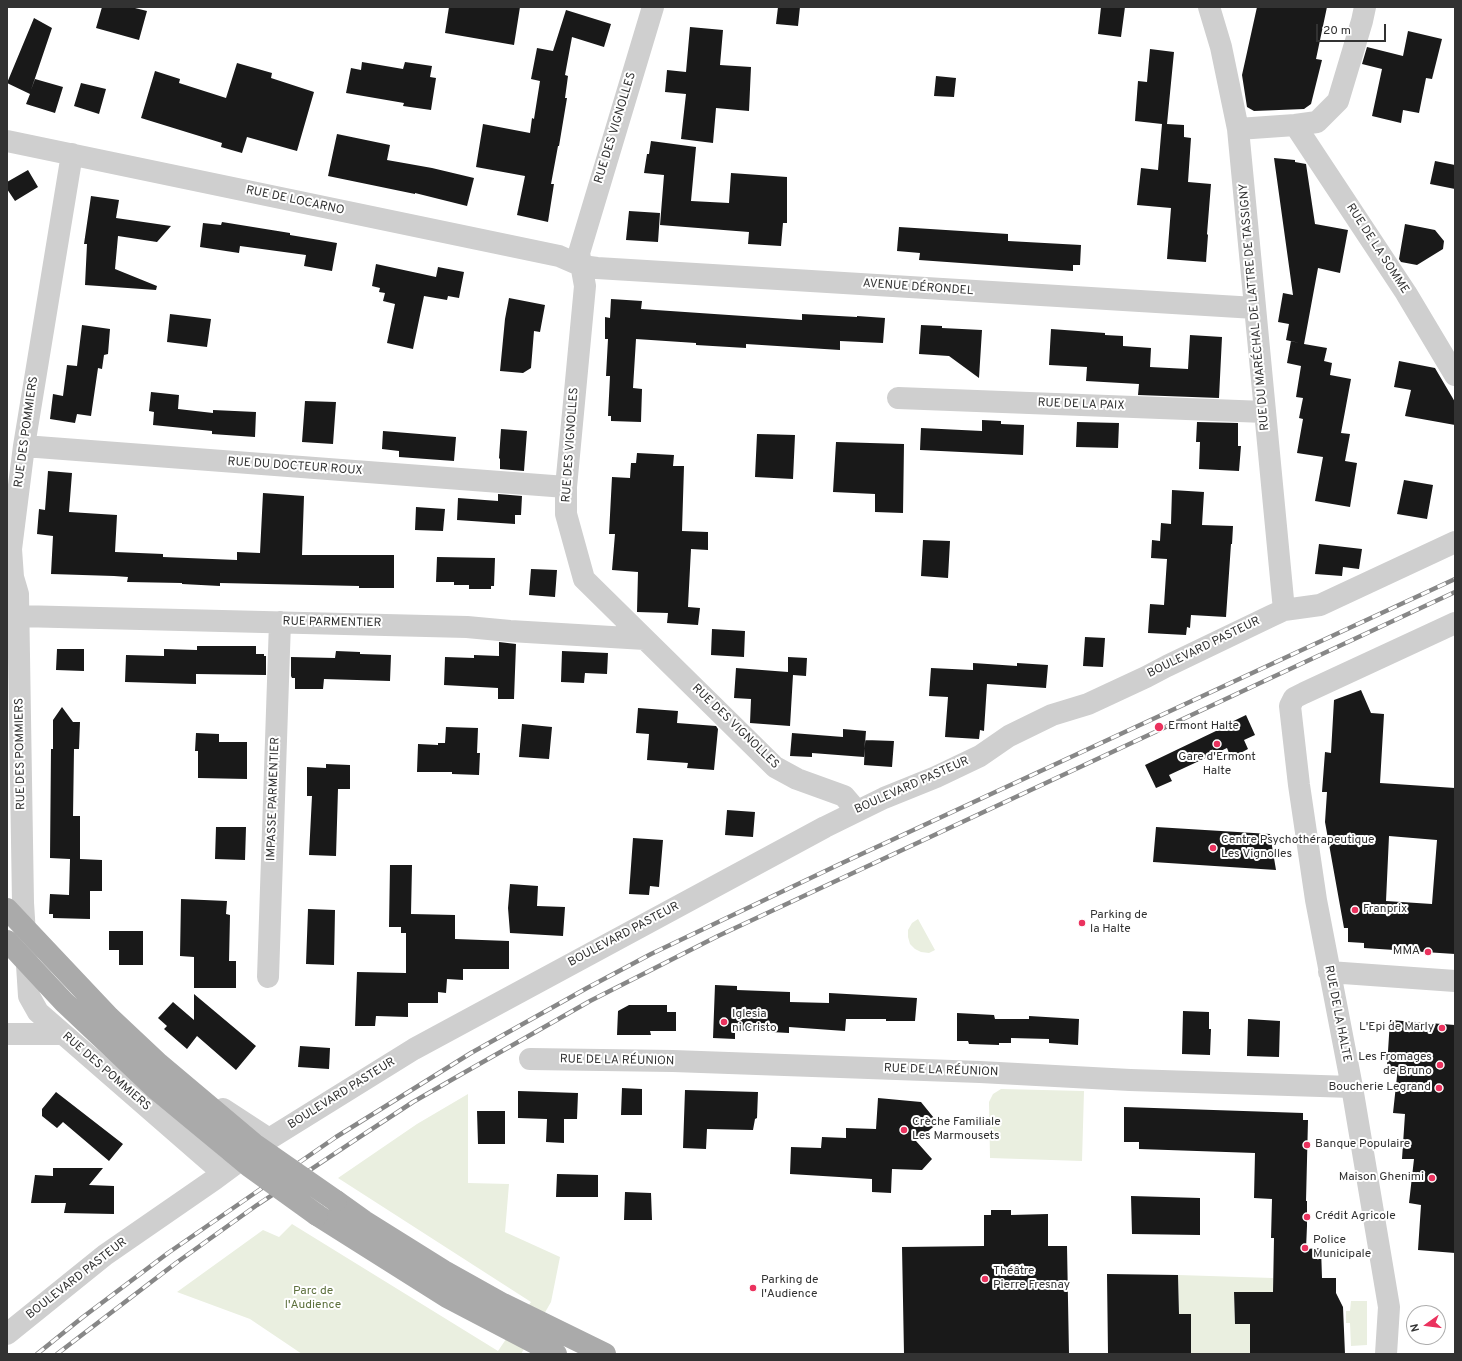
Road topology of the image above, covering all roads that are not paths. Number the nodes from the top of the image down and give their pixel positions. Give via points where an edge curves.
1 (653, 7) edge
2 (1209, 7) edge
3 (1365, 7) edge
4 (1295, 125) junction
5 (1238, 129) junction
6 (7, 141) edge
7 (72, 154) junction
8 (582, 266) junction
9 (1255, 308) junction
10 (1455, 375) edge
11 (898, 398) dead end
12 (1265, 412) junction
13 (24, 446) junction
14 (566, 488) junction
15 (1455, 542) edge
16 (10, 576) edge
17 (1284, 610) junction
18 (18, 616) junction
19 (280, 622) junction
20 (1455, 623) edge
21 (645, 639) junction
22 (856, 810) junction
23 (15, 906) edge
24 (7, 941) edge
25 (1330, 972) junction
26 (268, 977) dead end
27 (1455, 981) edge
28 (7, 1034) edge
29 (62, 1034) junction
30 (530, 1059) dead end
31 (1352, 1087) junction
32 (269, 1139) junction
33 (223, 1173) junction
34 (7, 1334) edge
35 (556, 1354) edge
36 (605, 1354) edge
37 (1386, 1354) edge

1 - 8 street, RUE DES VIGNOLLES via 579,254
2 - 5 street, RUE DU MARÉCHAL DE LATTRE DE TASSIGNY via 1221,47
3 - 4 street via 1338,101 1317,122
4 - 5 street
4 - 10 street, RUE DE LA SOMME via 1406,293
5 - 9 street, RUE DU MARÉCHAL DE LATTRE DE TASSIGNY
6 - 7 street, RUE DE LOCARNO
7 - 8 street, RUE DE LOCARNO via 559,256
7 - 13 street, RUE DES POMMIERS
8 - 9 street, AVENUE DÉRONDEL
8 - 14 street, RUE DES VIGNOLLES via 584,286
9 - 12 street, RUE DU MARÉCHAL DE LATTRE DE TASSIGNY
11 - 12 street, RUE DE LA PAIX
12 - 17 street, RUE DU MARÉCHAL DE LATTRE DE TASSIGNY
13 - 14 street, RUE DU DOCTEUR ROUX
13 - 16 street, RUE DES POMMIERS
14 - 21 street, RUE DES VIGNOLLES via 566,514 584,579
15 - 17 street, BOULEVARD PASTEUR via 1320,605
16 - 18 street, RUE DES POMMIERS via 18,594
17 - 22 street, BOULEVARD PASTEUR via 1088,704 1052,716 1009,736 980,756 936,777
18 - 19 street, RUE PARMENTIER
18 - 23 street, RUE DES POMMIERS
19 - 21 street, RUE PARMENTIER via 467,626 510,632
19 - 26 street, IMPASSE PARMENTIER
20 - 25 street, RUE DE LA HALTE via 1294,698 1290,706 1316,900
21 - 22 street, RUE DES VIGNOLLES via 775,767 797,779 844,796
22 - 32 street, BOULEVARD PASTEUR via 414,1049
23 - 29 street, RUE DES POMMIERS via 29,996 38,1012
23 - 32 street, RUE DES POMMIERS via 44,938 208,1099
23 - 36 main road, bridge via 109,1018 254,1144 364,1221 444,1272
24 - 35 main road, bridge via 64,1002 156,1089 234,1154 317,1215 447,1297
25 - 27 street
25 - 31 street, RUE DE LA HALTE
28 - 29 street
29 - 33 street, RUE DES POMMIERS
30 - 31 street, RUE DE LA RÉUNION via 673,1061
31 - 37 street, RUE DE LA HALTE via 1389,1307
32 - 33 street, BOULEVARD PASTEUR
33 - 34 street, BOULEVARD PASTEUR via 105,1255

